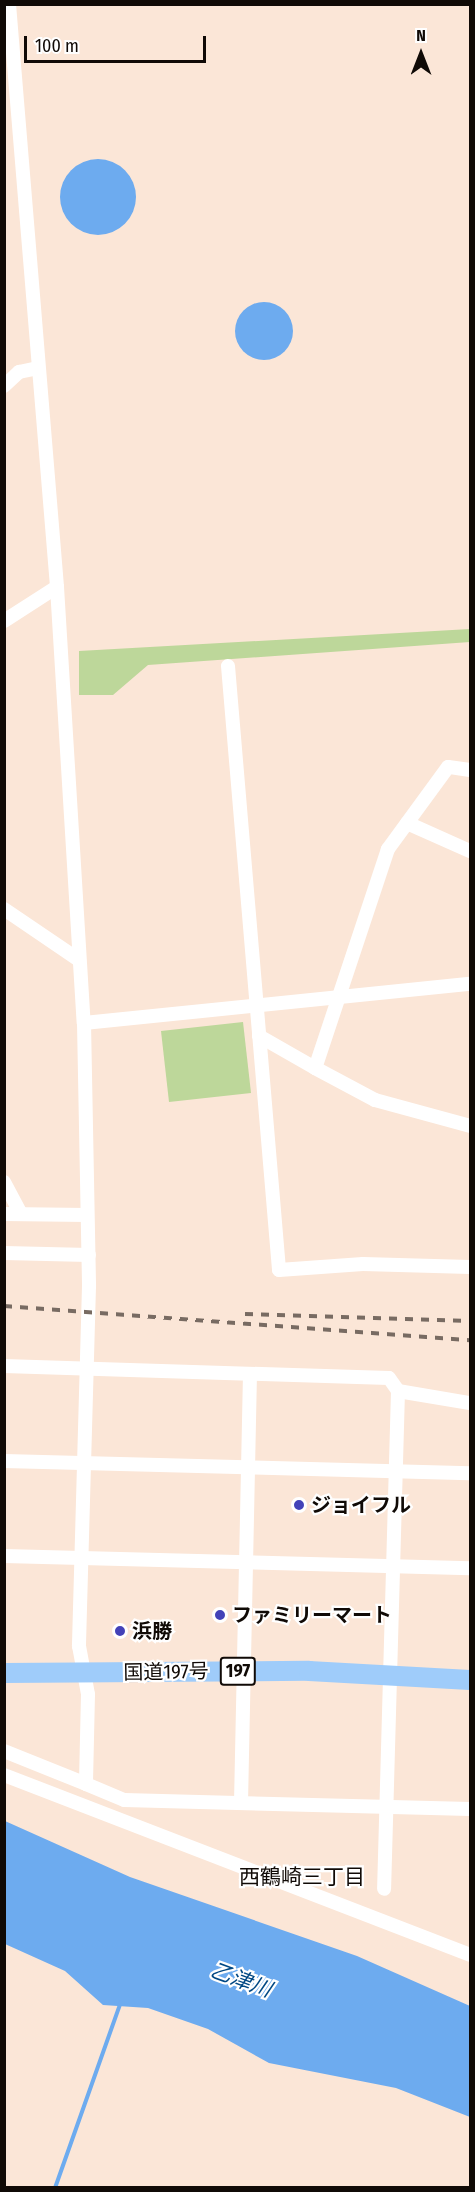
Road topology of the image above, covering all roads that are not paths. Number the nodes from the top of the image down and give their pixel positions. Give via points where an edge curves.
1 (9, 4) edge
2 (38, 368) junction
3 (4, 386) edge
4 (57, 587) junction
5 (4, 621) edge
6 (228, 666) dead end
7 (471, 770) edge
8 (407, 824) junction
9 (471, 851) edge
10 (4, 909) edge
11 (79, 960) junction
12 (471, 984) edge
13 (335, 996) junction
14 (256, 1005) junction
15 (84, 1023) junction
16 (259, 1036) junction
17 (315, 1068) junction
18 (471, 1125) edge
19 (4, 1182) edge
20 (4, 1214) edge
21 (21, 1214) junction
22 (87, 1215) junction
23 (4, 1253) edge
24 (89, 1255) junction
25 (471, 1267) edge
26 (4, 1366) edge
27 (87, 1369) junction
28 (250, 1374) junction
29 (398, 1391) junction
30 (471, 1403) edge
31 (4, 1461) edge
32 (84, 1463) junction
33 (248, 1467) junction
34 (395, 1471) junction
35 (471, 1473) edge
36 (4, 1556) edge
37 (82, 1558) junction
38 (246, 1562) junction
39 (393, 1566) junction
40 (471, 1568) edge
41 (244, 1671) junction
42 (4, 1673) edge
43 (84, 1673) junction
44 (390, 1675) junction
45 (471, 1680) edge
46 (4, 1751) edge
47 (4, 1775) edge
48 (86, 1784) junction
49 (241, 1803) junction
50 (386, 1807) junction
51 (471, 1809) edge
52 (384, 1889) dead end
53 (442, 1944) junction
54 (471, 1955) edge
55 (471, 1965) edge

1 - 2 street
2 - 3 street via 19,372
2 - 4 street
4 - 5 street
4 - 11 street
6 - 14 street
7 - 8 street via 448,767
8 - 9 street
8 - 13 street via 371,888
10 - 11 street
11 - 15 street
12 - 13 street
13 - 14 street
13 - 17 street
14 - 15 street
14 - 16 street
15 - 22 street
16 - 17 street
16 - 25 street via 279,1270 363,1264
17 - 18 street via 358,1093
19 - 21 street
20 - 21 street
21 - 22 street
22 - 24 street
23 - 24 street
24 - 27 street
26 - 27 street
27 - 28 street
27 - 32 street
28 - 29 street via 390,1378
28 - 33 street
29 - 30 street
29 - 34 street
31 - 32 street
32 - 33 street
32 - 37 street
33 - 34 street
33 - 38 street
34 - 35 street
34 - 39 street
36 - 37 street
37 - 38 street
37 - 43 street
38 - 39 street
38 - 41 street
39 - 40 street
39 - 44 street
41 - 43 highway, 国道197号 / 197
41 - 44 highway, 国道197号 / 197
41 - 49 street
42 - 43 highway, 国道197号 / 197
43 - 48 street
44 - 45 highway, 国道197号 / 197
44 - 50 street
46 - 48 street
47 - 53 street
48 - 49 street via 124,1800
49 - 50 street
50 - 51 street
50 - 52 street
53 - 54 street
53 - 55 street

